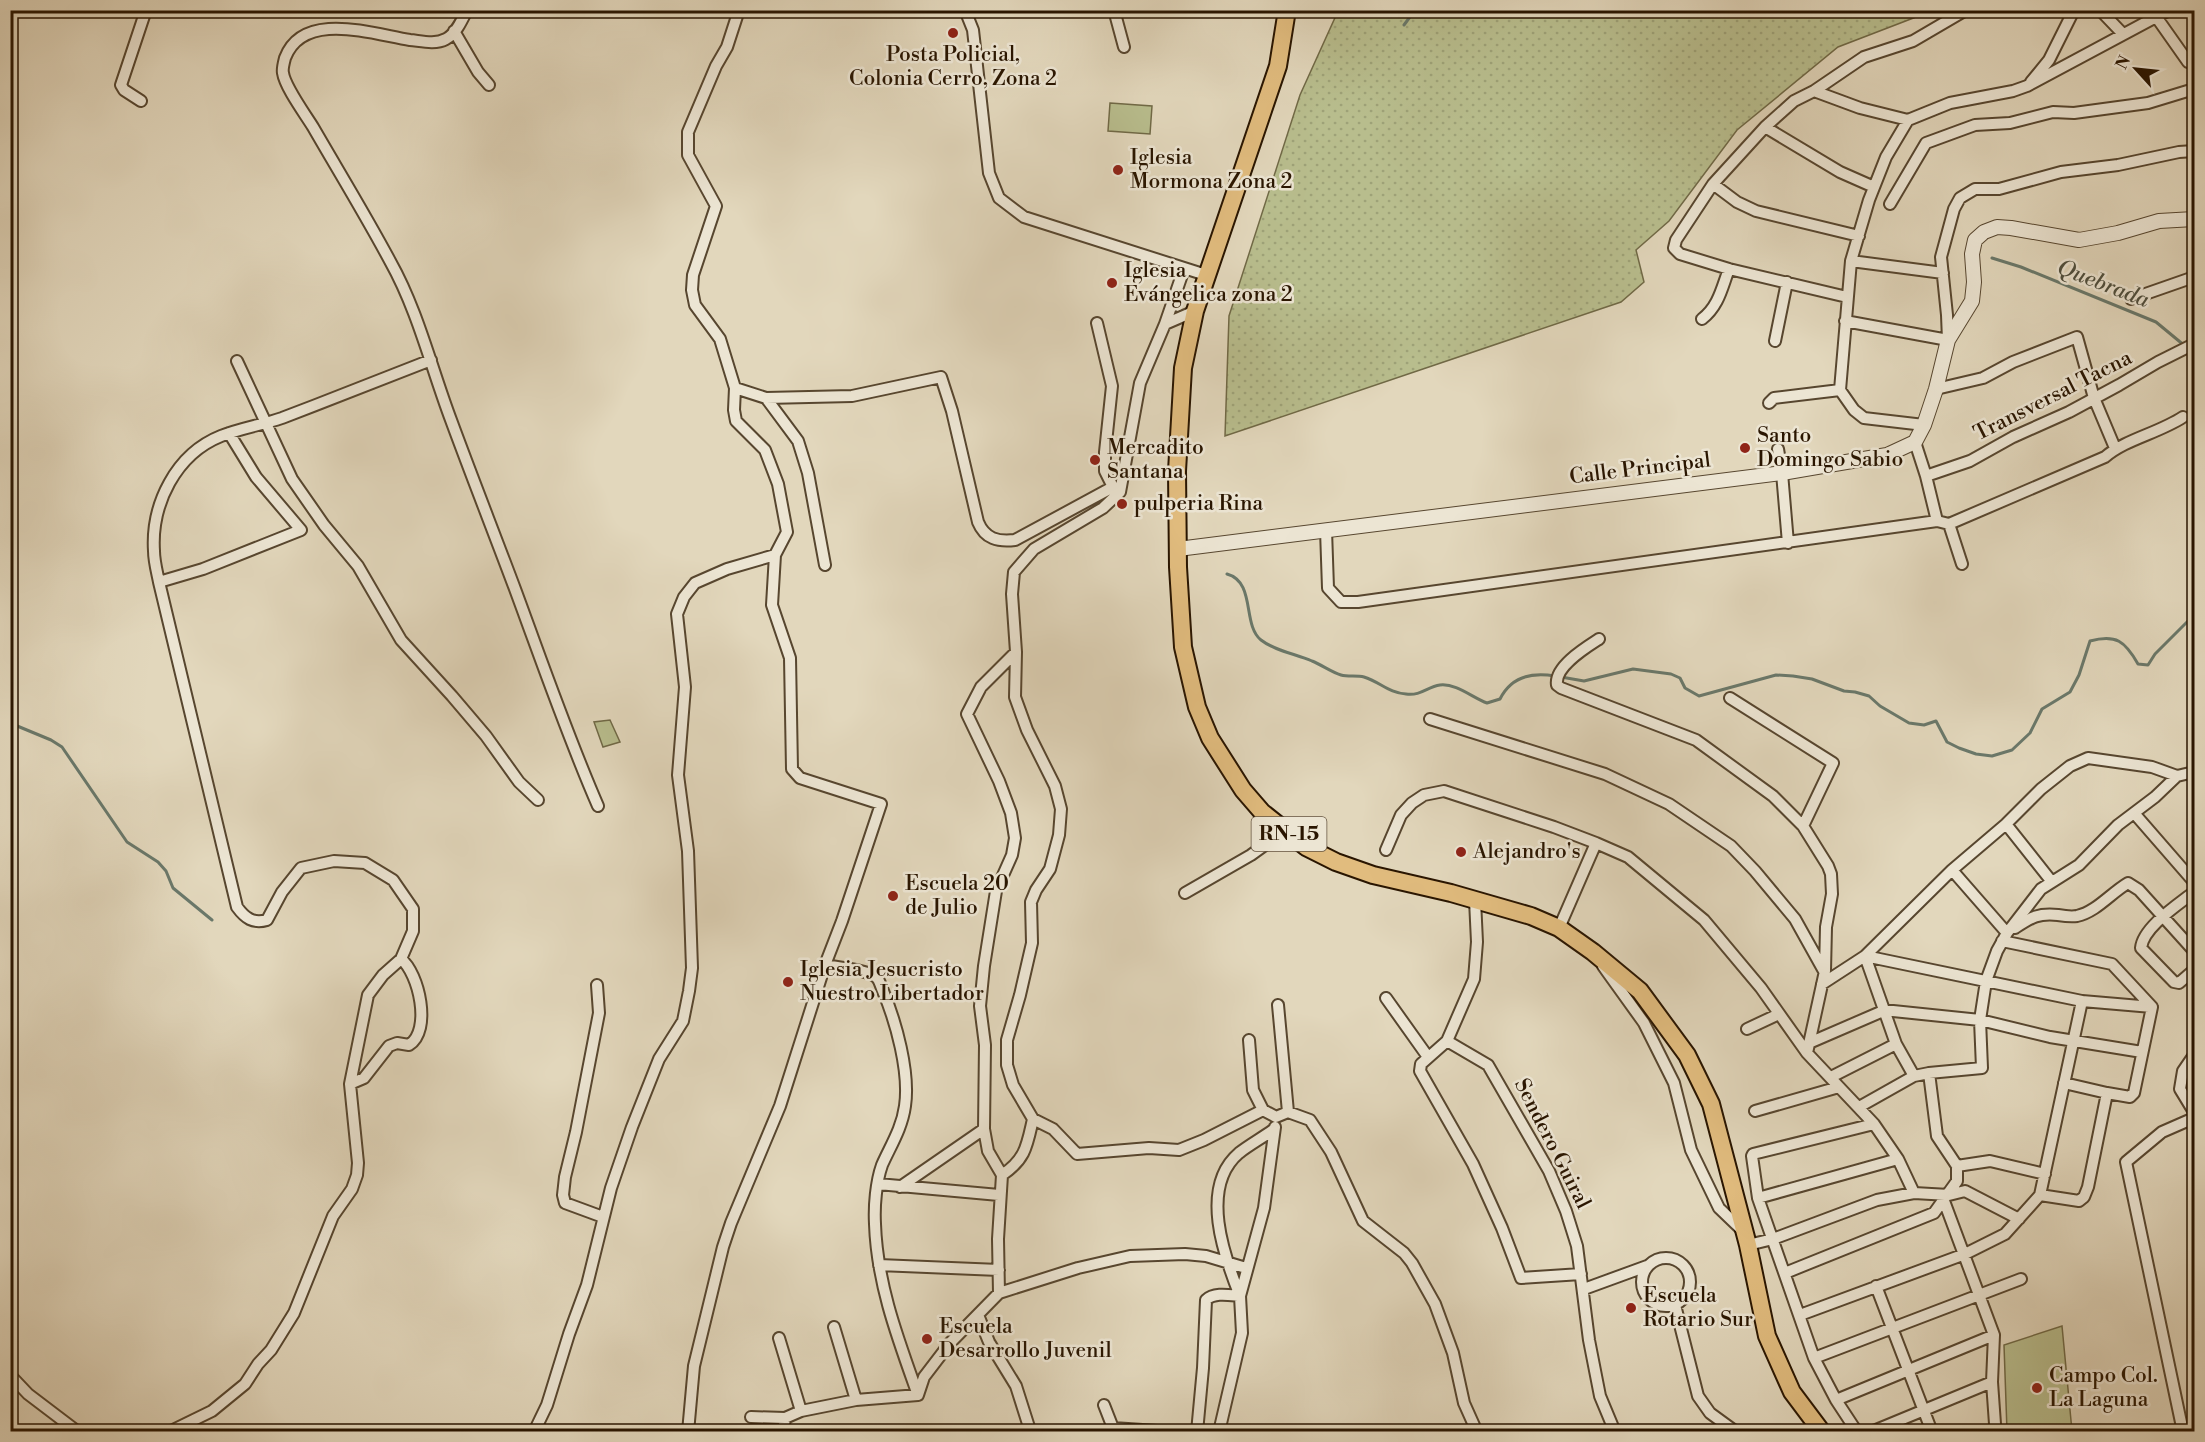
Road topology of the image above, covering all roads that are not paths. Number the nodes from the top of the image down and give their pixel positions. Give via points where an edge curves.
1 (146, 10) edge
2 (467, 10) edge
3 (739, 10) edge
4 (965, 10) edge
5 (1114, 10) edge
6 (1287, 10) edge
7 (1966, 10) edge
8 (2074, 10) edge
9 (2100, 10) edge
10 (2169, 10) edge
11 (2157, 18) junction
12 (454, 31) junction
13 (2123, 34) junction
14 (1124, 47) dead end
15 (2188, 63) dead end
16 (489, 85) dead end
17 (2027, 86) junction
18 (2194, 89) edge
19 (1814, 91) junction
20 (141, 101) dead end
21 (1908, 120) junction
22 (1766, 127) junction
23 (2194, 151) edge
24 (1713, 184) junction
25 (1874, 187) junction
26 (1890, 204) dead end
27 (2194, 219) edge
28 (1859, 236) junction
29 (1851, 261) junction
30 (1184, 268) junction
31 (1729, 269) junction
32 (1943, 273) junction
33 (1206, 275) junction
34 (2194, 277) edge
35 (1787, 282) junction
36 (1847, 297) junction
37 (2131, 299) dead end
38 (1195, 311) junction
39 (1702, 319) dead end
40 (1845, 321) junction
41 (1097, 323) dead end
42 (1165, 324) junction
43 (1948, 340) junction
44 (1775, 341) dead end
45 (2194, 344) edge
46 (431, 360) junction
47 (237, 361) dead end
48 (735, 388) junction
49 (1936, 389) junction
50 (1840, 390) junction
51 (766, 398) junction
52 (2094, 398) junction
53 (1769, 403) dead end
54 (2183, 417) dead end
55 (265, 424) junction
56 (1924, 425) junction
57 (229, 433) junction
58 (1915, 442) junction
59 (2115, 448) junction
60 (1778, 449) dead end
61 (1782, 472) junction
62 (1926, 476) junction
63 (1116, 490) junction
64 (1937, 521) junction
65 (1949, 524) junction
66 (1326, 530) junction
67 (1788, 543) junction
68 (1178, 549) junction
69 (775, 555) junction
70 (1962, 564) dead end
71 (825, 565) dead end
72 (159, 582) junction
73 (1599, 639) dead end
74 (1016, 652) junction
75 (1730, 698) dead end
76 (1430, 719) dead end
77 (2194, 772) edge
78 (2177, 776) junction
79 (538, 801) dead end
80 (598, 806) dead end
81 (2134, 813) junction
82 (2006, 824) junction
83 (1803, 826) junction
84 (1284, 831) junction
85 (1596, 843) junction
86 (1386, 850) dead end
87 (1952, 870) junction
88 (2052, 882) junction
89 (2194, 882) edge
90 (2194, 892) edge
91 (1185, 893) dead end
92 (1475, 900) junction
93 (2162, 917) junction
94 (1559, 928) junction
95 (2005, 937) junction
96 (2194, 951) edge
97 (1593, 952) junction
98 (1865, 956) junction
99 (401, 959) junction
100 (825, 965) junction
101 (2194, 970) edge
102 (1825, 971) junction
103 (1986, 981) junction
104 (1822, 984) junction
105 (597, 985) dead end
106 (1386, 998) dead end
107 (2082, 1001) junction
108 (1278, 1005) dead end
109 (2152, 1007) junction
110 (1883, 1011) junction
111 (1779, 1014) junction
112 (1980, 1020) junction
113 (1747, 1029) dead end
114 (1249, 1040) dead end
115 (2072, 1040) junction
116 (1447, 1041) junction
117 (1896, 1044) junction
118 (1808, 1048) junction
119 (2142, 1052) junction
120 (2194, 1055) edge
121 (1428, 1057) junction
122 (1929, 1073) junction
123 (1914, 1076) junction
124 (1831, 1077) junction
125 (2064, 1083) junction
126 (350, 1084) junction
127 (1839, 1087) junction
128 (2107, 1093) junction
129 (1859, 1107) junction
130 (1263, 1110) junction
131 (1288, 1112) junction
132 (1755, 1112) dead end
133 (2194, 1112) edge
134 (1276, 1117) junction
135 (2194, 1118) edge
136 (1033, 1119) junction
137 (1874, 1124) junction
138 (984, 1129) junction
139 (1273, 1130) junction
140 (1898, 1159) junction
141 (1957, 1166) junction
142 (2045, 1174) junction
143 (1002, 1175) junction
144 (878, 1184) junction
145 (900, 1187) junction
146 (1914, 1193) junction
147 (999, 1195) junction
148 (2040, 1195) junction
149 (1758, 1198) junction
150 (1947, 1198) junction
151 (603, 1217) junction
152 (2019, 1218) junction
153 (1746, 1238) junction
154 (1773, 1239) junction
155 (1965, 1254) junction
156 (1226, 1263) junction
157 (879, 1265) junction
158 (1647, 1266) junction
159 (1246, 1268) junction
160 (999, 1270) junction
161 (1785, 1273) junction
162 (1581, 1274) junction
163 (2021, 1279) dead end
164 (1876, 1286) junction
165 (1584, 1290) junction
166 (999, 1293) junction
167 (1980, 1295) junction
168 (1240, 1296) junction
169 (1675, 1305) junction
170 (978, 1315) junction
171 (1800, 1315) junction
172 (834, 1327) dead end
173 (1893, 1328) junction
174 (1994, 1335) junction
175 (779, 1338) dead end
176 (1814, 1358) junction
177 (1909, 1371) junction
178 (10, 1375) edge
179 (1992, 1382) junction
180 (918, 1395) junction
181 (856, 1400) junction
182 (1836, 1401) junction
183 (1104, 1405) dead end
184 (801, 1411) junction
185 (1924, 1411) junction
186 (751, 1417) dead end
187 (785, 1418) junction
188 (1029, 1427) dead end
189 (1110, 1430) edge
190 (78, 1431) edge
191 (169, 1431) edge
192 (534, 1431) edge
193 (688, 1431) edge
194 (783, 1431) edge
195 (1172, 1431) edge
196 (1197, 1431) edge
197 (1219, 1431) edge
198 (1477, 1431) edge
199 (1615, 1431) edge
200 (1736, 1431) edge
201 (1822, 1431) edge
202 (1857, 1431) edge
203 (1871, 1431) edge
204 (1932, 1431) edge
205 (1992, 1431) edge
206 (2186, 1431) edge

1 - 20 street via 121,86
2 - 12 street
3 - 48 street via 688,132 688,155 716,206 693,275 692,290 695,305 720,339
4 - 30 street via 973,30 989,173 999,198 1024,217
5 - 14 street
6 - 33 main road, RN-15 via 1278,66
7 - 19 street via 1913,41 1864,57
8 - 17 street via 2049,60
9 - 13 street
10 - 11 street
11 - 13 street
11 - 15 street
12 - 16 street
12 - 46 street via 448,38 430,42 321,28 297,39 284,60 282,73 392,263
13 - 17 street
17 - 21 street via 1950,103
18 - 26 street via 2148,104 2053,112 2010,123 1975,125 1926,143
19 - 21 street
19 - 22 street via 1794,101
21 - 25 street
22 - 24 street
22 - 25 street via 1840,172
23 - 32 street via 2061,172 1999,189 1966,193 1954,209 1941,257
24 - 28 street via 1756,211
24 - 31 street via 1674,248 1680,254
25 - 28 street
27 - 43 street via 2159,220 2079,240 2011,228 1997,227 1984,232 1976,240 1972,254 1972,301
28 - 29 street
29 - 32 street
29 - 36 street
30 - 33 street
30 - 42 street
31 - 35 street
31 - 39 street via 1712,312
32 - 43 street
33 - 38 main road, RN-15
34 - 37 street
35 - 36 street
35 - 44 street
36 - 40 street
38 - 42 street
38 - 68 main road, RN-15 via 1183,368 1177,471
40 - 43 street
40 - 50 street
41 - 63 street via 1112,386 1105,471
42 - 63 street via 1140,383
43 - 49 street
45 - 52 street, Transversal Tacna
46 - 55 street
46 - 80 street via 576,757
47 - 55 street
48 - 51 street
48 - 69 street via 736,421 765,450 778,484 787,532
49 - 52 street via 1983,378 2077,337
49 - 56 street
50 - 53 street via 1774,398
50 - 56 street via 1864,418
51 - 63 street via 852,396 941,378 980,528 1001,542 1015,540
51 - 71 street via 798,441
52 - 59 street
52 - 62 street, Transversal Tacna via 1970,461
54 - 59 street
55 - 57 street
55 - 79 street via 292,479 358,566 401,640
56 - 58 street
57 - 72 street via 199,448 180,465 167,485 154,531
57 - 72 street via 256,477 302,528 203,569
58 - 61 street, Calle Principal via 1887,455
58 - 62 street
59 - 65 street via 2105,457
60 - 61 street
61 - 66 street, Calle Principal
61 - 67 street
62 - 64 street
63 - 74 street via 1103,508 1034,549 1014,572
64 - 65 street
64 - 67 street
65 - 70 street
66 - 67 street via 1328,588 1341,602
66 - 68 street, Calle Principal
68 - 84 main road, RN-15 via 1183,647 1197,708 1228,770 1262,812
69 - 100 street via 772,605 790,658 792,769 800,778 881,804
69 - 151 street via 695,583 677,614 685,687 678,775 688,851 692,968 683,1021 650,1079
72 - 99 street via 237,907 252,920 267,920 301,868 333,861 365,863 393,880 413,909 413,931
73 - 83 street via 1561,669 1556,676 1557,685 1696,740 1773,796
74 - 136 street via 1015,697 1055,786 1061,809 1050,869 1031,902 1032,943 1007,1041 1007,1065 1013,1085
74 - 138 street via 981,687 967,714 999,781 1015,838 996,891 984,966 980,1006 985,1046
75 - 83 street via 1833,763
76 - 102 street via 1605,774 1669,804 1731,846 1755,871 1795,919
77 - 78 street
78 - 81 street
78 - 82 street via 2152,767 2088,759 2070,766
81 - 88 street via 2079,865
81 - 89 street
82 - 87 street
82 - 88 street
83 - 102 street via 1831,874
84 - 91 street
84 - 92 main road, RN-15 via 1336,862
85 - 86 street via 1444,791 1412,802 1401,815
85 - 94 street
85 - 111 street via 1628,857 1704,920
87 - 95 street
87 - 98 street
88 - 95 street via 2041,889
90 - 93 street
92 - 94 main road, RN-15
92 - 116 street via 1474,979
93 - 95 street via 2128,883 2092,910 2075,917 2033,916
93 - 96 street
93 - 101 street via 2141,940 2140,948 2174,982 2183,981
94 - 97 main road, RN-15
95 - 103 street
95 - 109 street via 2112,964
97 - 153 street via 1644,1023 1674,1083 1691,1150 1712,1195
97 - 153 main road, RN-15 via 1640,991 1687,1055 1711,1104
98 - 103 street
98 - 104 street
98 - 110 street
99 - 126 street via 368,995
99 - 126 street via 409,969 421,1003 422,1018 416,1039 409,1045 389,1046 364,1078
100 - 144 street via 877,978 903,1057 905,1105
100 - 193 street via 780,1106 723,1247 694,1366
102 - 104 street
103 - 107 street
103 - 112 street
104 - 118 street
105 - 151 street via 598,1013 563,1200
106 - 121 street
107 - 109 street
107 - 115 street
108 - 131 street
109 - 119 street
110 - 112 street
110 - 117 street
110 - 118 street
111 - 113 street
111 - 118 street
112 - 115 street
112 - 122 street via 1982,1068
114 - 130 street via 1253,1090
115 - 119 street
115 - 125 street
116 - 121 street
116 - 162 street, Sendero Guiral via 1488,1065 1498,1080 1549,1171 1577,1246
117 - 123 street
117 - 124 street
118 - 124 street
119 - 128 street via 2132,1095
120 - 133 street via 2183,1071 2180,1089
121 - 162 street via 1420,1071 1473,1164 1521,1278
122 - 123 street
122 - 141 street via 1938,1136
123 - 129 street
124 - 127 street
125 - 128 street
125 - 142 street
126 - 191 street via 357,1175 333,1216 294,1313 245,1384 212,1411
127 - 129 street
127 - 132 street
128 - 148 street via 2084,1197 2079,1201
129 - 137 street
130 - 134 street
130 - 136 street via 1179,1150 1149,1148 1083,1155 1071,1150 1053,1129
131 - 134 street
131 - 198 street via 1310,1120 1331,1152 1363,1221 1412,1263 1439,1314 1464,1403
134 - 139 street
135 - 206 street via 2162,1132 2126,1162 2182,1427
136 - 143 street via 1022,1157
137 - 140 street
137 - 149 street via 1753,1154
138 - 143 street via 988,1151
138 - 145 street
139 - 156 street via 1238,1154 1222,1175 1219,1224
139 - 159 street via 1264,1208
140 - 146 street
140 - 149 street
141 - 142 street via 1990,1161
141 - 150 street via 1957,1181
142 - 148 street
143 - 147 street
144 - 145 street
144 - 157 street via 875,1222
145 - 147 street
146 - 150 street
146 - 154 street via 1877,1200
147 - 160 street
148 - 152 street
149 - 154 street
150 - 152 street via 1965,1191
150 - 155 street
150 - 161 street via 1934,1213
151 - 192 street via 587,1285 547,1405
152 - 155 street via 2005,1234
153 - 154 street
153 - 201 main road, RN-15 via 1767,1336 1792,1392
154 - 161 street
155 - 164 street
155 - 167 street
156 - 159 street
156 - 166 street via 1185,1254 1130,1256
156 - 168 street
157 - 160 street
157 - 180 street via 891,1322
158 - 165 street
158 - 169 street via 1642,1281 1646,1296 1659,1305
158 - 169 street via 1667,1257 1686,1268 1689,1289
159 - 168 street
160 - 166 street
161 - 171 street
162 - 165 street, Sendero Guiral
163 - 167 street
164 - 171 street
164 - 173 street
165 - 199 street, Sendero Guiral via 1600,1396
166 - 170 street
167 - 173 street
167 - 174 street
168 - 196 street via 1215,1295 1206,1300
168 - 197 street via 1242,1333
169 - 200 street via 1698,1396 1710,1413
170 - 180 street via 924,1377
170 - 188 street via 988,1342 1016,1386
171 - 176 street
172 - 181 street
173 - 176 street
173 - 177 street
174 - 177 street
174 - 179 street
175 - 184 street
176 - 182 street
177 - 182 street
177 - 185 street
178 - 190 street via 28,1394
179 - 185 street
179 - 205 street
180 - 181 street
181 - 184 street
182 - 202 street
183 - 189 street
184 - 187 street
185 - 203 street
185 - 204 street
186 - 187 street
187 - 194 street
189 - 195 street

